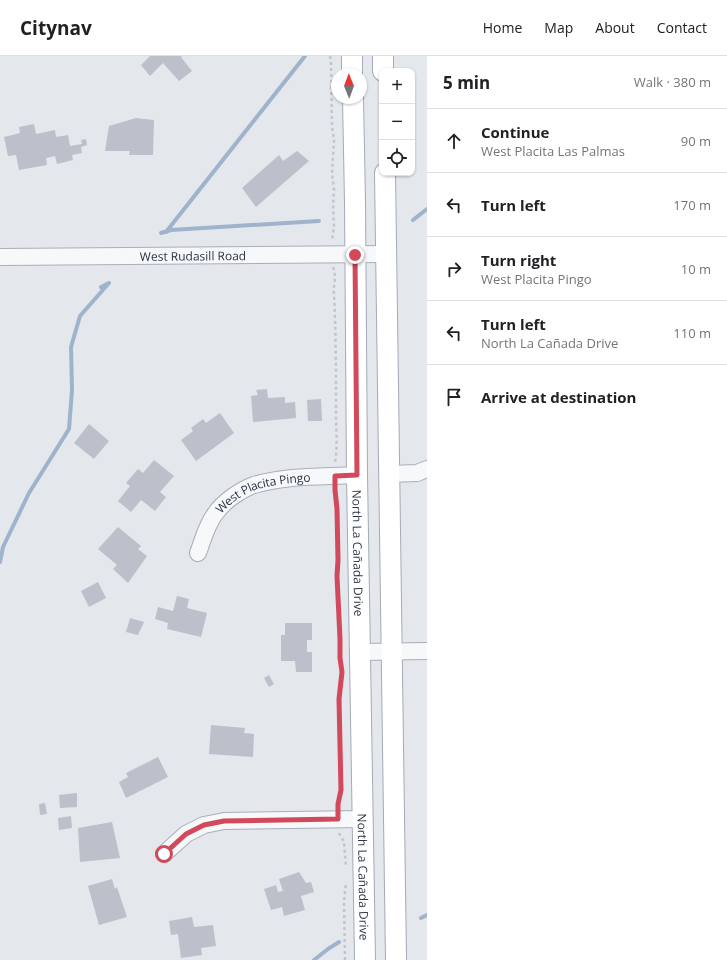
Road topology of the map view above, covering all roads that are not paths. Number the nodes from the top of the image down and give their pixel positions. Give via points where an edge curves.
1 (352, 56) edge
2 (383, 56) edge
3 (352, 68) edge
4 (383, 68) edge
5 (353, 104) edge
6 (385, 176) edge
7 (385, 254) junction
8 (355, 255) junction
9 (0, 257) edge
10 (427, 469) edge
11 (389, 474) junction
12 (357, 475) junction
13 (198, 554) dead end
14 (392, 651) junction
15 (427, 651) edge
16 (360, 652) junction
17 (363, 819) junction
18 (164, 854) dead end
19 (365, 960) edge
20 (396, 960) edge

1 - 3 main road
2 - 4 main road
5 - 8 main road, North La Cañada Drive
6 - 7 main road
7 - 8 street, West Rudasill Road
7 - 11 main road
8 - 9 street, West Rudasill Road
8 - 12 main road, North La Cañada Drive
10 - 11 street via 417,473
11 - 14 main road
12 - 13 street, West Placita Pingo via 279,480 252,486 230,498 215,513 206,529
12 - 16 main road, North La Cañada Drive
14 - 15 street
14 - 16 street
14 - 20 main road
16 - 17 main road, North La Cañada Drive
17 - 18 street via 224,821 204,825 186,834
17 - 19 main road, North La Cañada Drive

